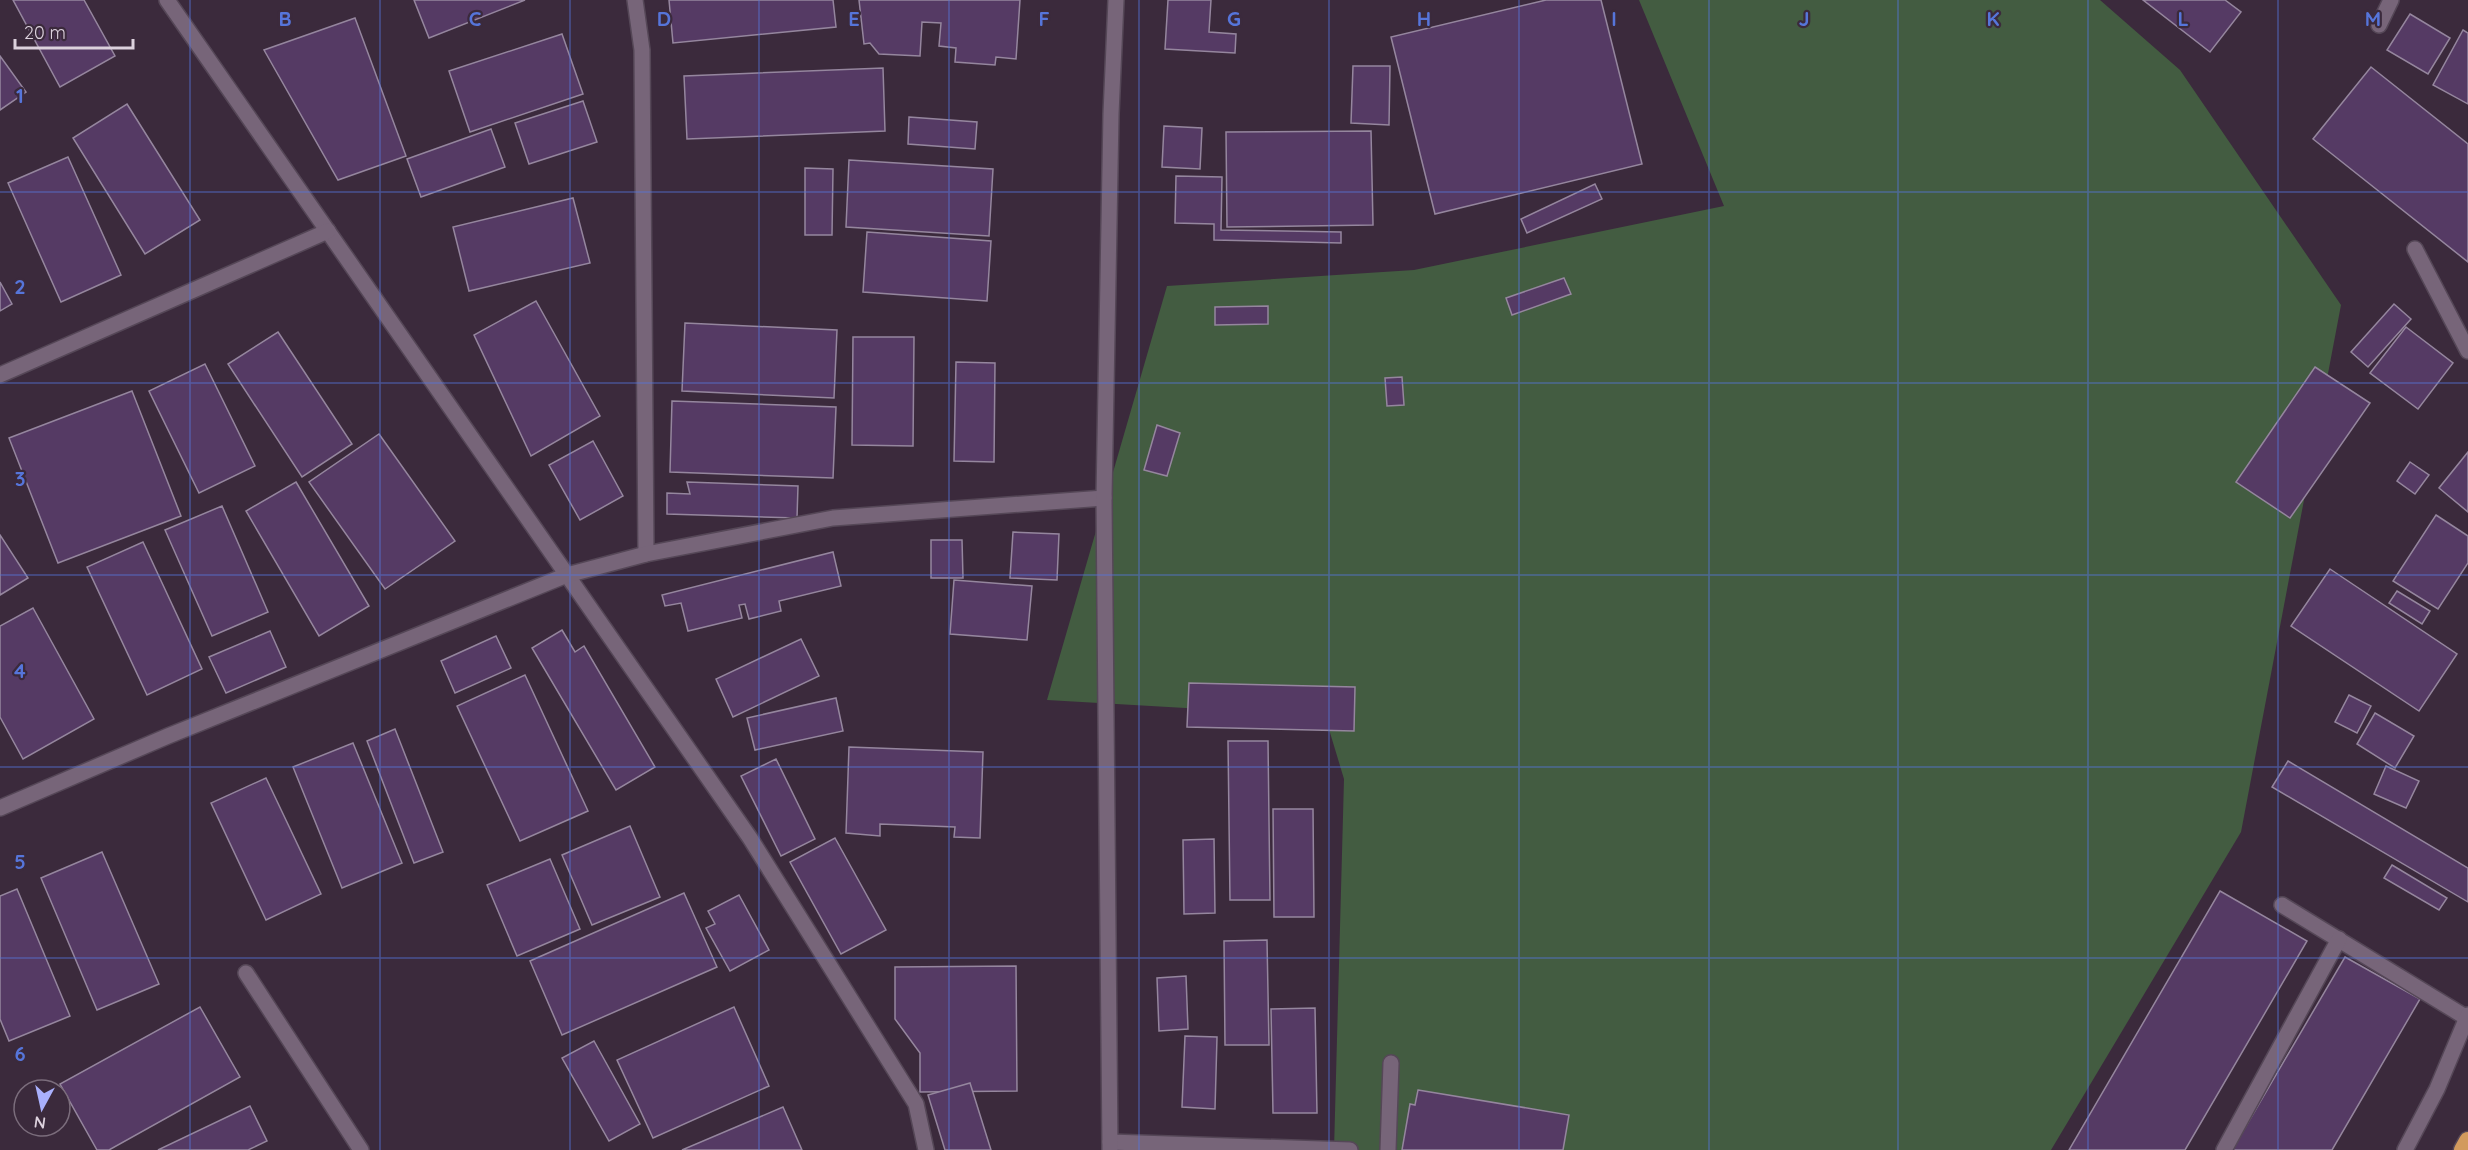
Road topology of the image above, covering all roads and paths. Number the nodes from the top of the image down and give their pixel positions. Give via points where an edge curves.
1 (167, 0) edge
2 (635, 0) edge
3 (1116, 0) edge
4 (2391, 0) edge
5 (2379, 25) dead end
6 (328, 231) junction
7 (2415, 249) dead end
8 (2468, 351) edge
9 (0, 375) edge
10 (1104, 498) junction
11 (646, 554) junction
12 (567, 575) junction
13 (0, 808) edge
14 (2282, 905) dead end
15 (2339, 939) junction
16 (246, 973) dead end
17 (2467, 1017) edge
18 (1391, 1063) dead end
19 (2468, 1141) edge
20 (1110, 1146) edge
21 (361, 1150) edge
22 (926, 1150) edge
23 (1350, 1150) edge
24 (1388, 1150) edge
25 (2224, 1150) edge
26 (2405, 1150) edge
27 (2463, 1150) edge

1 - 6 street
2 - 11 street via 642,50
3 - 10 street
4 - 5 street
6 - 9 street
6 - 12 street
7 - 8 street
10 - 11 street via 833,518
10 - 20 street
11 - 12 street
12 - 13 street
12 - 22 street via 756,848 916,1104
14 - 15 street
15 - 17 street
15 - 25 street
16 - 21 street
17 - 26 street via 2437,1089
18 - 24 street
19 - 27 highway
20 - 23 street

